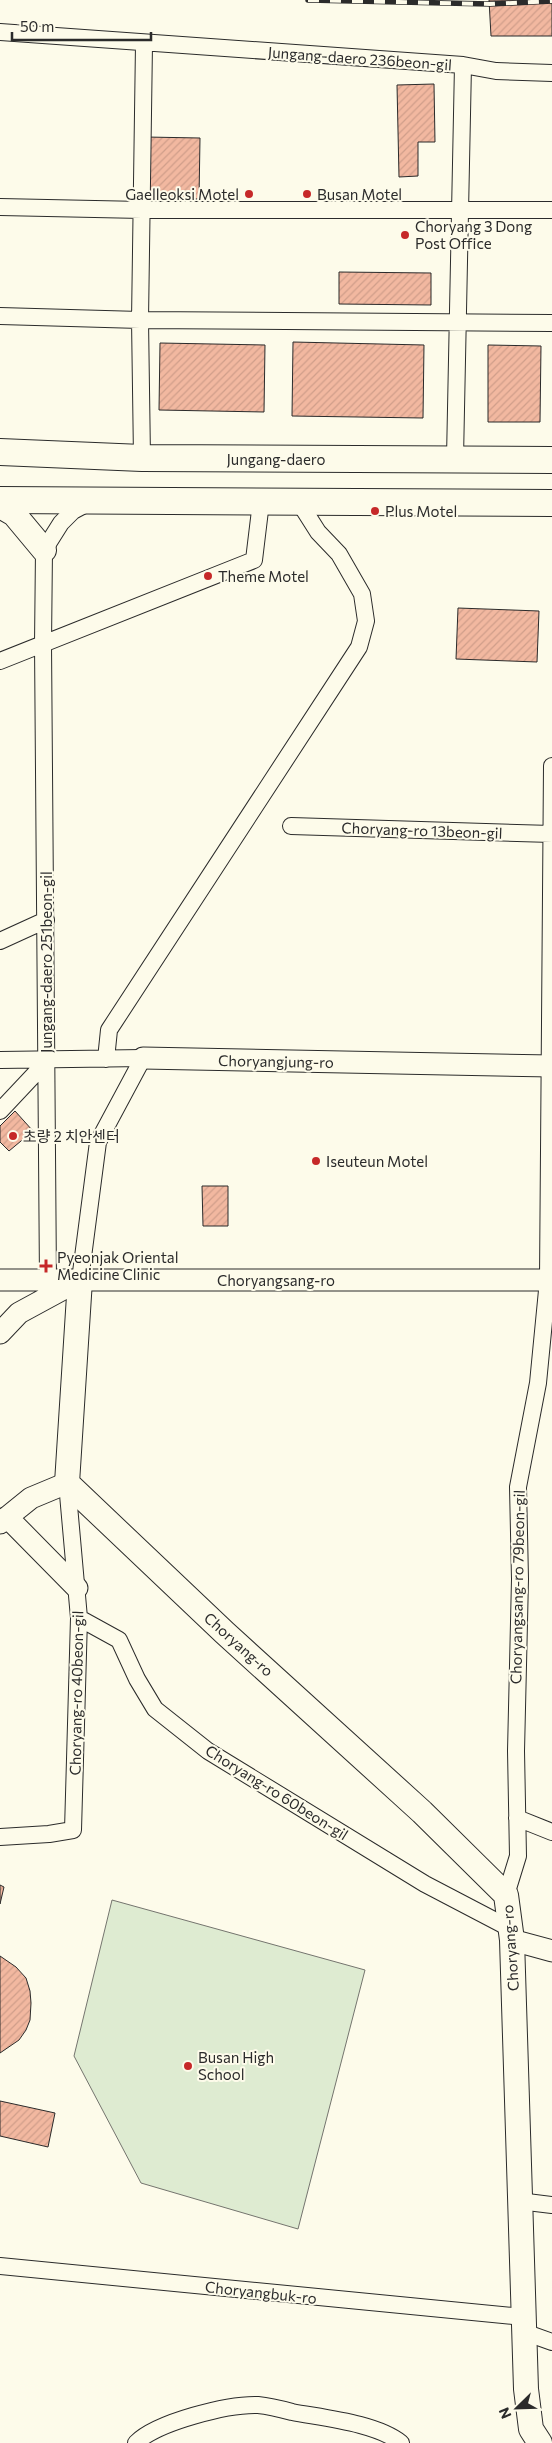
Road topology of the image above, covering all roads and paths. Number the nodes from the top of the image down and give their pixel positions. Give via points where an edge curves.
1 (0, 32) edge
2 (144, 44) junction
3 (463, 65) junction
4 (552, 74) edge
5 (0, 206) edge
6 (461, 208) junction
7 (142, 210) junction
8 (552, 210) edge
9 (0, 316) edge
10 (140, 320) junction
11 (459, 323) junction
12 (552, 323) edge
13 (0, 452) edge
14 (142, 458) junction
15 (455, 458) junction
16 (552, 460) edge
17 (0, 500) edge
18 (91, 502) junction
19 (261, 502) junction
20 (299, 502) junction
21 (552, 503) edge
22 (0, 506) edge
23 (44, 550) junction
24 (43, 644) junction
25 (0, 661) edge
26 (552, 766) edge
27 (291, 826) dead end
28 (551, 834) edge
29 (46, 920) junction
30 (0, 941) edge
31 (143, 1058) junction
32 (106, 1059) junction
33 (0, 1060) edge
34 (47, 1061) junction
35 (551, 1066) edge
36 (0, 1111) edge
37 (0, 1280) edge
38 (48, 1280) junction
39 (80, 1280) junction
40 (550, 1280) edge
41 (0, 1333) edge
42 (67, 1483) junction
43 (3, 1520) edge
44 (77, 1588) junction
45 (79, 1618) junction
46 (517, 1818) junction
47 (552, 1832) edge
48 (0, 1837) edge
49 (506, 1895) junction
50 (512, 1935) junction
51 (552, 1951) edge
52 (520, 2201) junction
53 (552, 2205) edge
54 (0, 2266) edge
55 (523, 2324) junction
56 (552, 2342) edge
57 (136, 2443) edge
58 (401, 2443) edge
59 (540, 2443) edge

1 - 2 street, Jungang-daero 236beon-gil
2 - 3 street, Jungang-daero 236beon-gil
2 - 7 street
3 - 4 street via 496,71
3 - 6 street, Jungang-daero 236beon-gil
5 - 7 street
6 - 7 street
6 - 8 street
6 - 11 street, Jungang-daero 236beon-gil
7 - 10 street
9 - 10 street
10 - 11 street
10 - 14 street
11 - 12 street
11 - 15 street, Jungang-daero 236beon-gil
13 - 14 main road, Jungang-daero
14 - 15 main road, Jungang-daero
15 - 16 main road, Jungang-daero
17 - 18 main road
18 - 19 main road
18 - 23 street via 73,511 61,523
19 - 20 main road
19 - 24 street via 254,560
20 - 21 main road
20 - 32 street via 318,532 339,554 362,594 366,621 359,647 110,1030
22 - 23 main road via 14,514
23 - 24 street, Jungang-daero 251beon-gil
24 - 25 street
24 - 29 street, Jungang-daero 251beon-gil
26 - 28 street, Choryangsang-ro 79beon-gil
27 - 28 street, Choryang-ro 13beon-gil
28 - 35 street, Choryangsang-ro 79beon-gil
29 - 30 street
29 - 34 street, Jungang-daero 251beon-gil
31 - 32 street, Choryangjung-ro
31 - 35 street, Choryangjung-ro
31 - 39 street via 98,1142
32 - 34 street, Choryangjung-ro
33 - 34 street, Choryangjung-ro
34 - 36 street
34 - 38 street, Jungang-daero 251beon-gil
35 - 40 street, Choryangsang-ro 79beon-gil
37 - 38 street, Choryangsang-ro
38 - 39 street, Choryangsang-ro
39 - 40 street, Choryangsang-ro
39 - 41 street via 18,1313
39 - 42 main road
40 - 46 street, Choryangsang-ro 79beon-gil via 538,1383 518,1487
42 - 43 street via 31,1498
42 - 44 street, Choryang-ro 40beon-gil
42 - 49 main road, Choryang-ro via 225,1633 422,1812
43 - 44 street
44 - 45 street, Choryang-ro 40beon-gil
45 - 48 street, Choryang-ro 40beon-gil via 73,1830
45 - 50 street, Choryang-ro 60beon-gil via 119,1640 155,1709 208,1751
46 - 47 street
46 - 49 street, Choryangsang-ro 79beon-gil via 518,1856
49 - 50 main road, Choryang-ro
50 - 51 street
50 - 52 main road, Choryang-ro
52 - 53 street
52 - 55 main road, Choryang-ro
54 - 55 street, Choryangbuk-ro
55 - 56 street, Choryangbuk-ro
55 - 59 main road, Choryang-ro via 531,2429
57 - 58 street via 183,2420 216,2410 258,2405 366,2427

